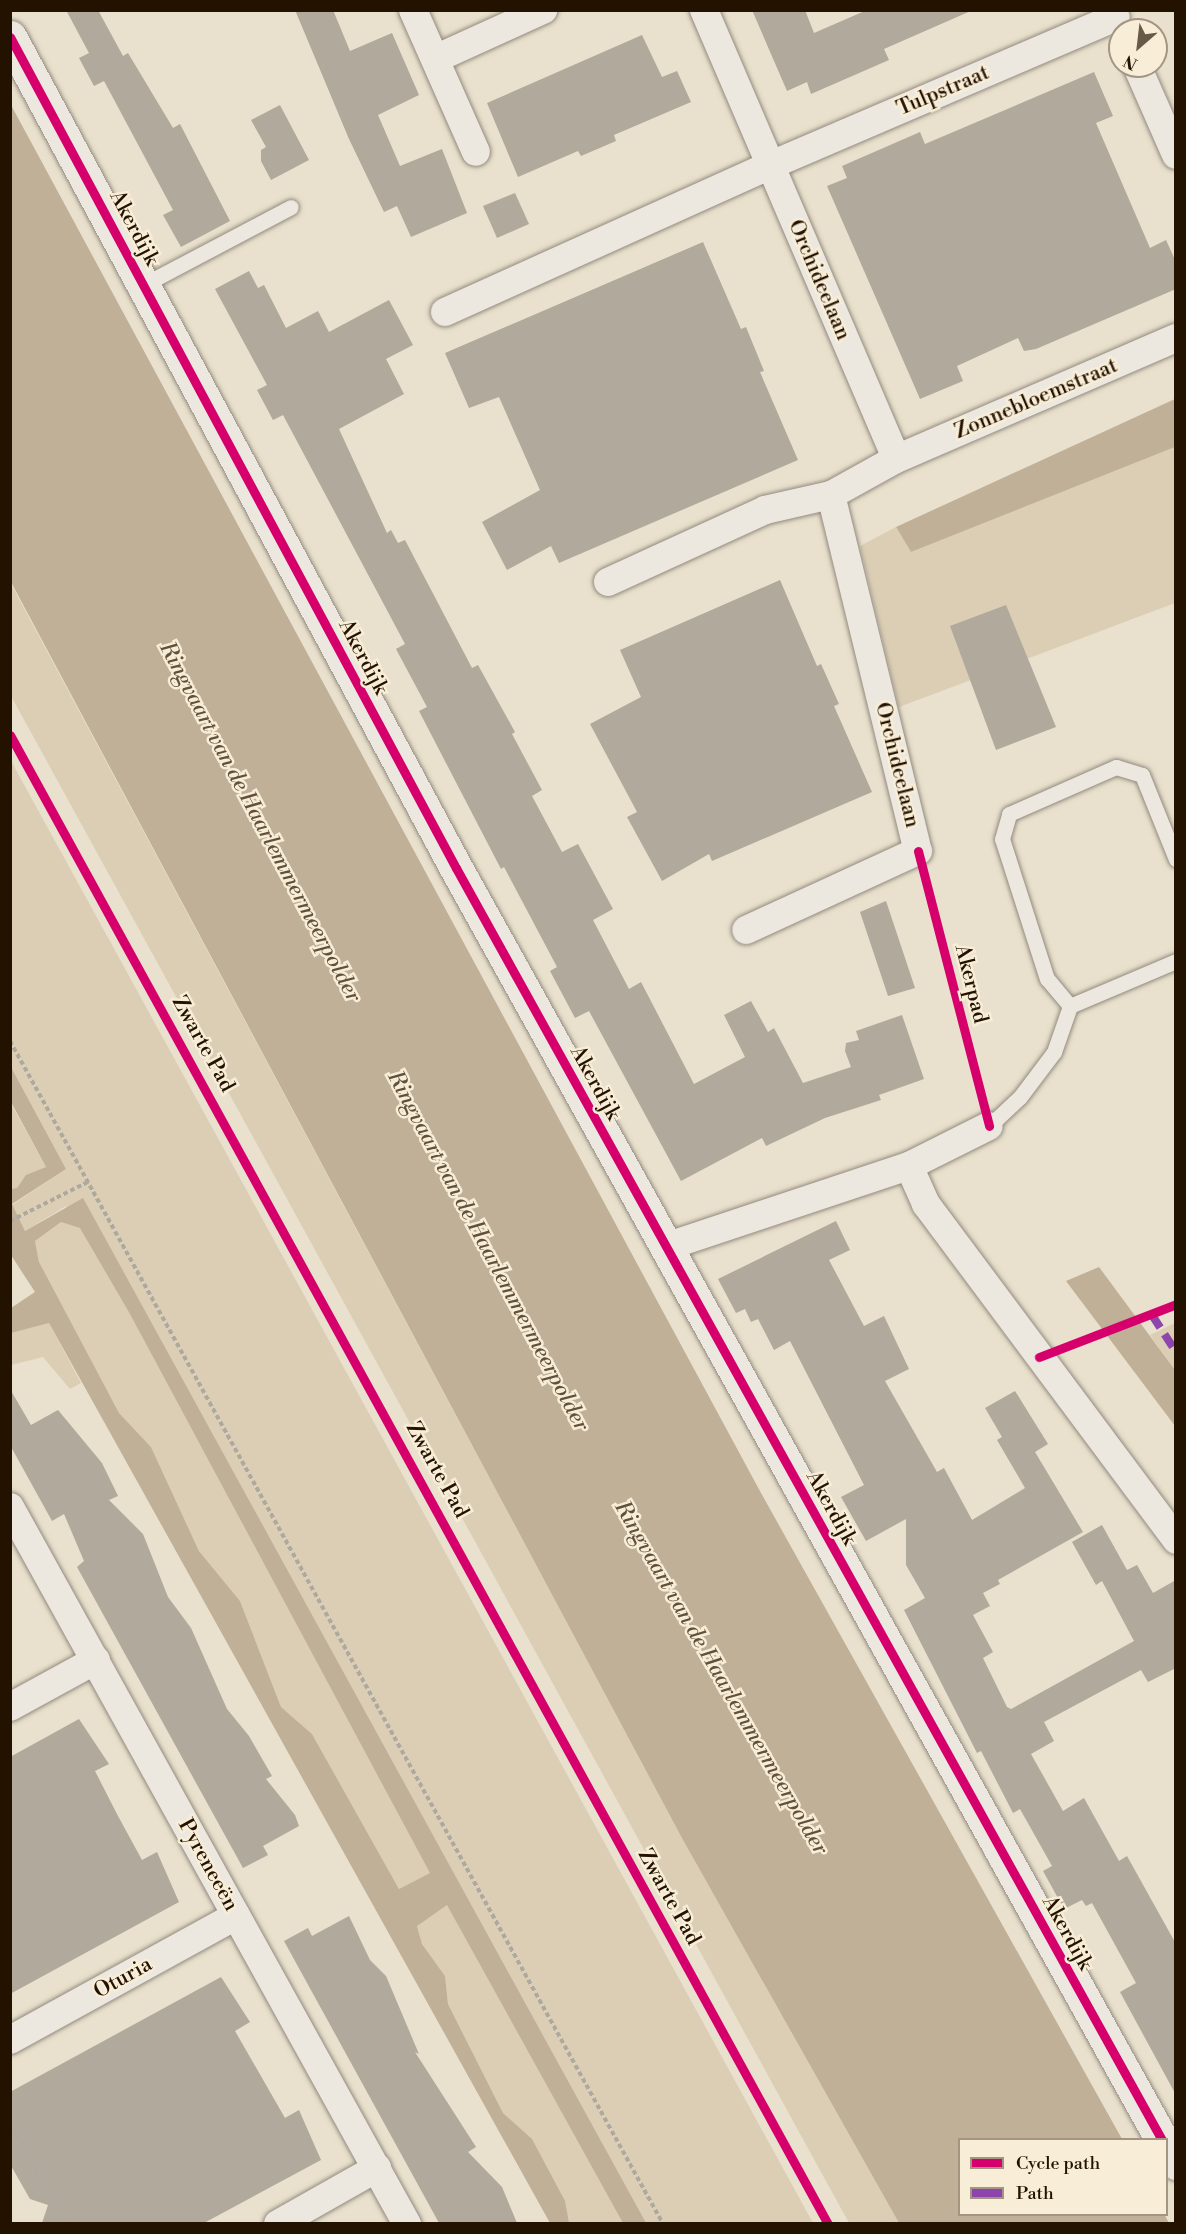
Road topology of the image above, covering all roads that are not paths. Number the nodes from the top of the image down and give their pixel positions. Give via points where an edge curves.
1 (413, 10) edge
2 (543, 10) edge
3 (704, 10) edge
4 (1108, 23) edge
5 (10, 37) edge
6 (435, 59) junction
7 (1142, 78) edge
8 (476, 152) dead end
9 (1176, 154) edge
10 (771, 165) junction
11 (291, 207) dead end
12 (144, 285) junction
13 (445, 312) dead end
14 (1176, 338) edge
15 (896, 459) junction
16 (831, 495) junction
17 (608, 582) dead end
18 (1176, 859) edge
19 (746, 930) dead end
20 (1176, 961) edge
21 (1070, 1006) junction
22 (988, 1126) joint
23 (909, 1166) junction
24 (665, 1247) junction
25 (10, 1507) edge
26 (1176, 1540) edge
27 (96, 1660) junction
28 (10, 1707) edge
29 (236, 1916) junction
30 (10, 2040) edge
31 (1161, 2138) edge
32 (1168, 2149) edge
33 (1176, 2163) edge
34 (378, 2168) junction
35 (278, 2223) edge
36 (407, 2223) edge

1 - 6 street
2 - 6 street
3 - 10 street, Orchideelaan
4 - 10 street, Tulpstraat
5 - 12 street, Akerdijk
6 - 8 street
7 - 9 street
10 - 13 street
10 - 15 street, Orchideelaan
11 - 12 lane
12 - 24 street, Akerdijk via 456,868
14 - 15 street, Zonnebloemstraat
15 - 16 street
16 - 17 street via 765,510
16 - 19 street, Orchideelaan via 918,851
18 - 21 lane via 1142,775 1116,767 1009,814 1002,839 1047,979
20 - 21 lane
21 - 22 lane via 1054,1052 1020,1097
22 - 23 street
23 - 24 street
23 - 26 street via 926,1204
24 - 31 street, Akerdijk
25 - 27 street, Pyreneeën
27 - 28 street
27 - 29 street, Pyreneeën
29 - 30 street, Oturia
29 - 34 street, Pyreneeën
32 - 33 street
34 - 35 street
34 - 36 street, Pyreneeën

